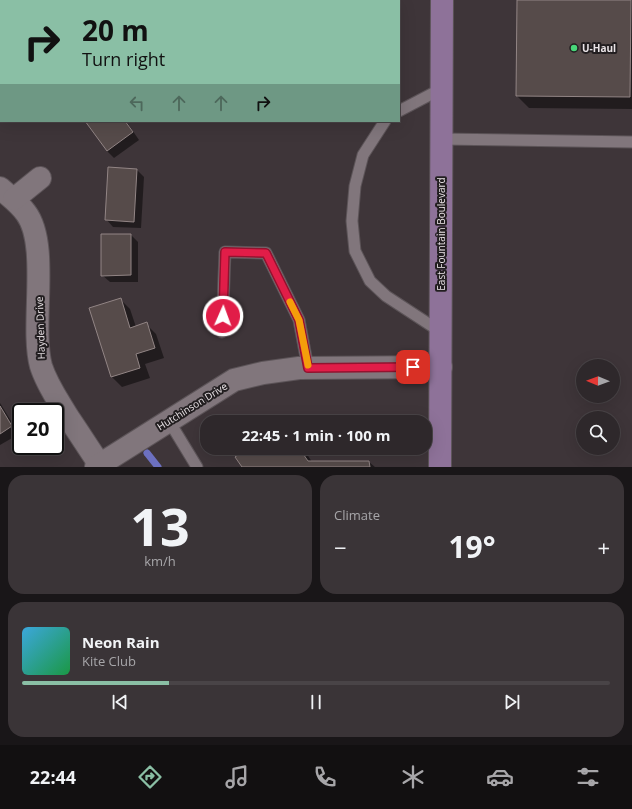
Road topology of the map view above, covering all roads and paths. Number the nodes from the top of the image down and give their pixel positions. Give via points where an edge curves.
1 (442, 0) edge
2 (442, 89) junction
3 (400, 110) edge
4 (384, 122) edge
5 (441, 138) junction
6 (632, 142) edge
7 (40, 178) dead end
8 (7, 194) edge
9 (222, 332) dead end
10 (441, 332) junction
11 (440, 367) junction
12 (308, 368) junction
13 (169, 421) junction
14 (98, 466) edge
15 (196, 467) edge
16 (440, 467) edge

1 - 2 main road, East Fountain Boulevard
2 - 3 lane
2 - 5 main road, East Fountain Boulevard
4 - 10 lane via 363,154 355,186 352,221 355,251 370,281 386,296
5 - 6 lane
5 - 10 main road, East Fountain Boulevard
7 - 8 street
8 - 14 street, Hayden Drive via 27,214 34,231 38,254 41,365 51,389
9 - 12 lane via 225,252 266,253 299,320
10 - 11 main road, East Fountain Boulevard
11 - 12 street, Hutchinson Drive
11 - 16 main road, East Fountain Boulevard
12 - 13 street, Hutchinson Drive via 263,373 234,380
13 - 14 street, Hutchinson Drive
13 - 15 lane

